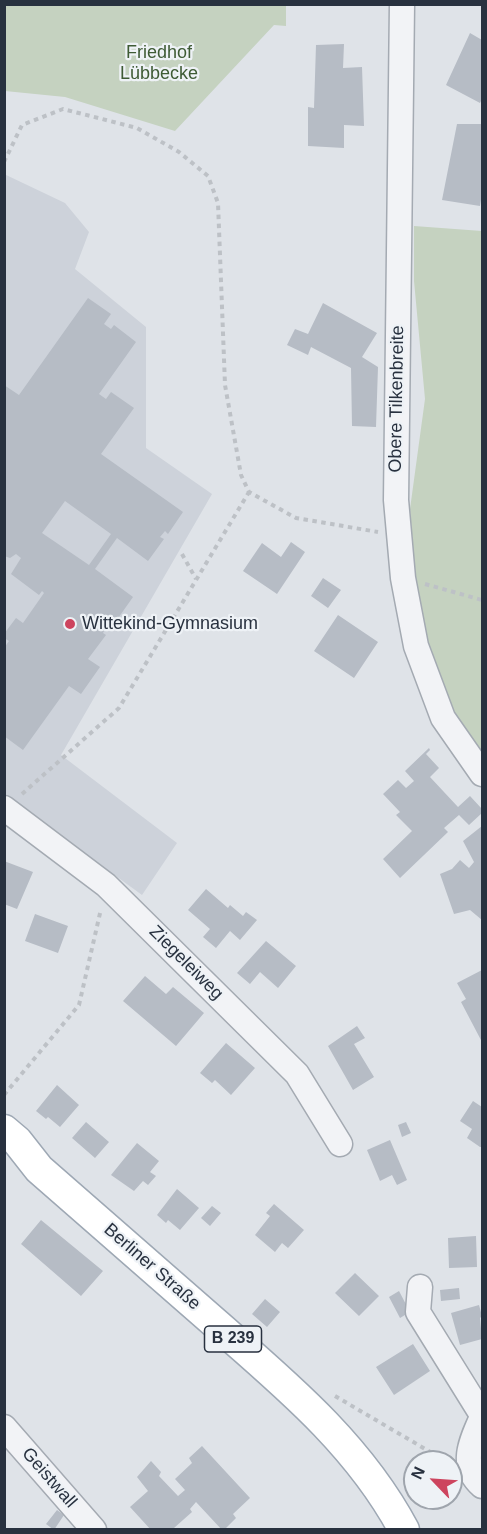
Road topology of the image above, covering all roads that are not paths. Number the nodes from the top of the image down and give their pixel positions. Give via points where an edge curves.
1 (402, 4) edge
2 (483, 774) edge
3 (5, 808) edge
4 (4, 1130) edge
5 (340, 1144) dead end
6 (4, 1152) edge
7 (39, 1169) junction
8 (420, 1287) dead end
9 (483, 1416) edge
10 (4, 1427) edge
11 (476, 1477) edge
12 (94, 1530) edge
13 (404, 1530) edge

1 - 2 street, Obere Tilkenbreite via 396,500 403,578 416,646 443,718
3 - 5 street, Ziegeleiweg via 106,885 297,1074
4 - 7 main road, Berliner Straße / B 239
6 - 7 main road, Berliner Straße / B 239
7 - 13 main road, Berliner Straße / B 239 via 298,1395 369,1472
8 - 9 street via 418,1312
9 - 11 street via 472,1438
10 - 12 street, Geistwall

